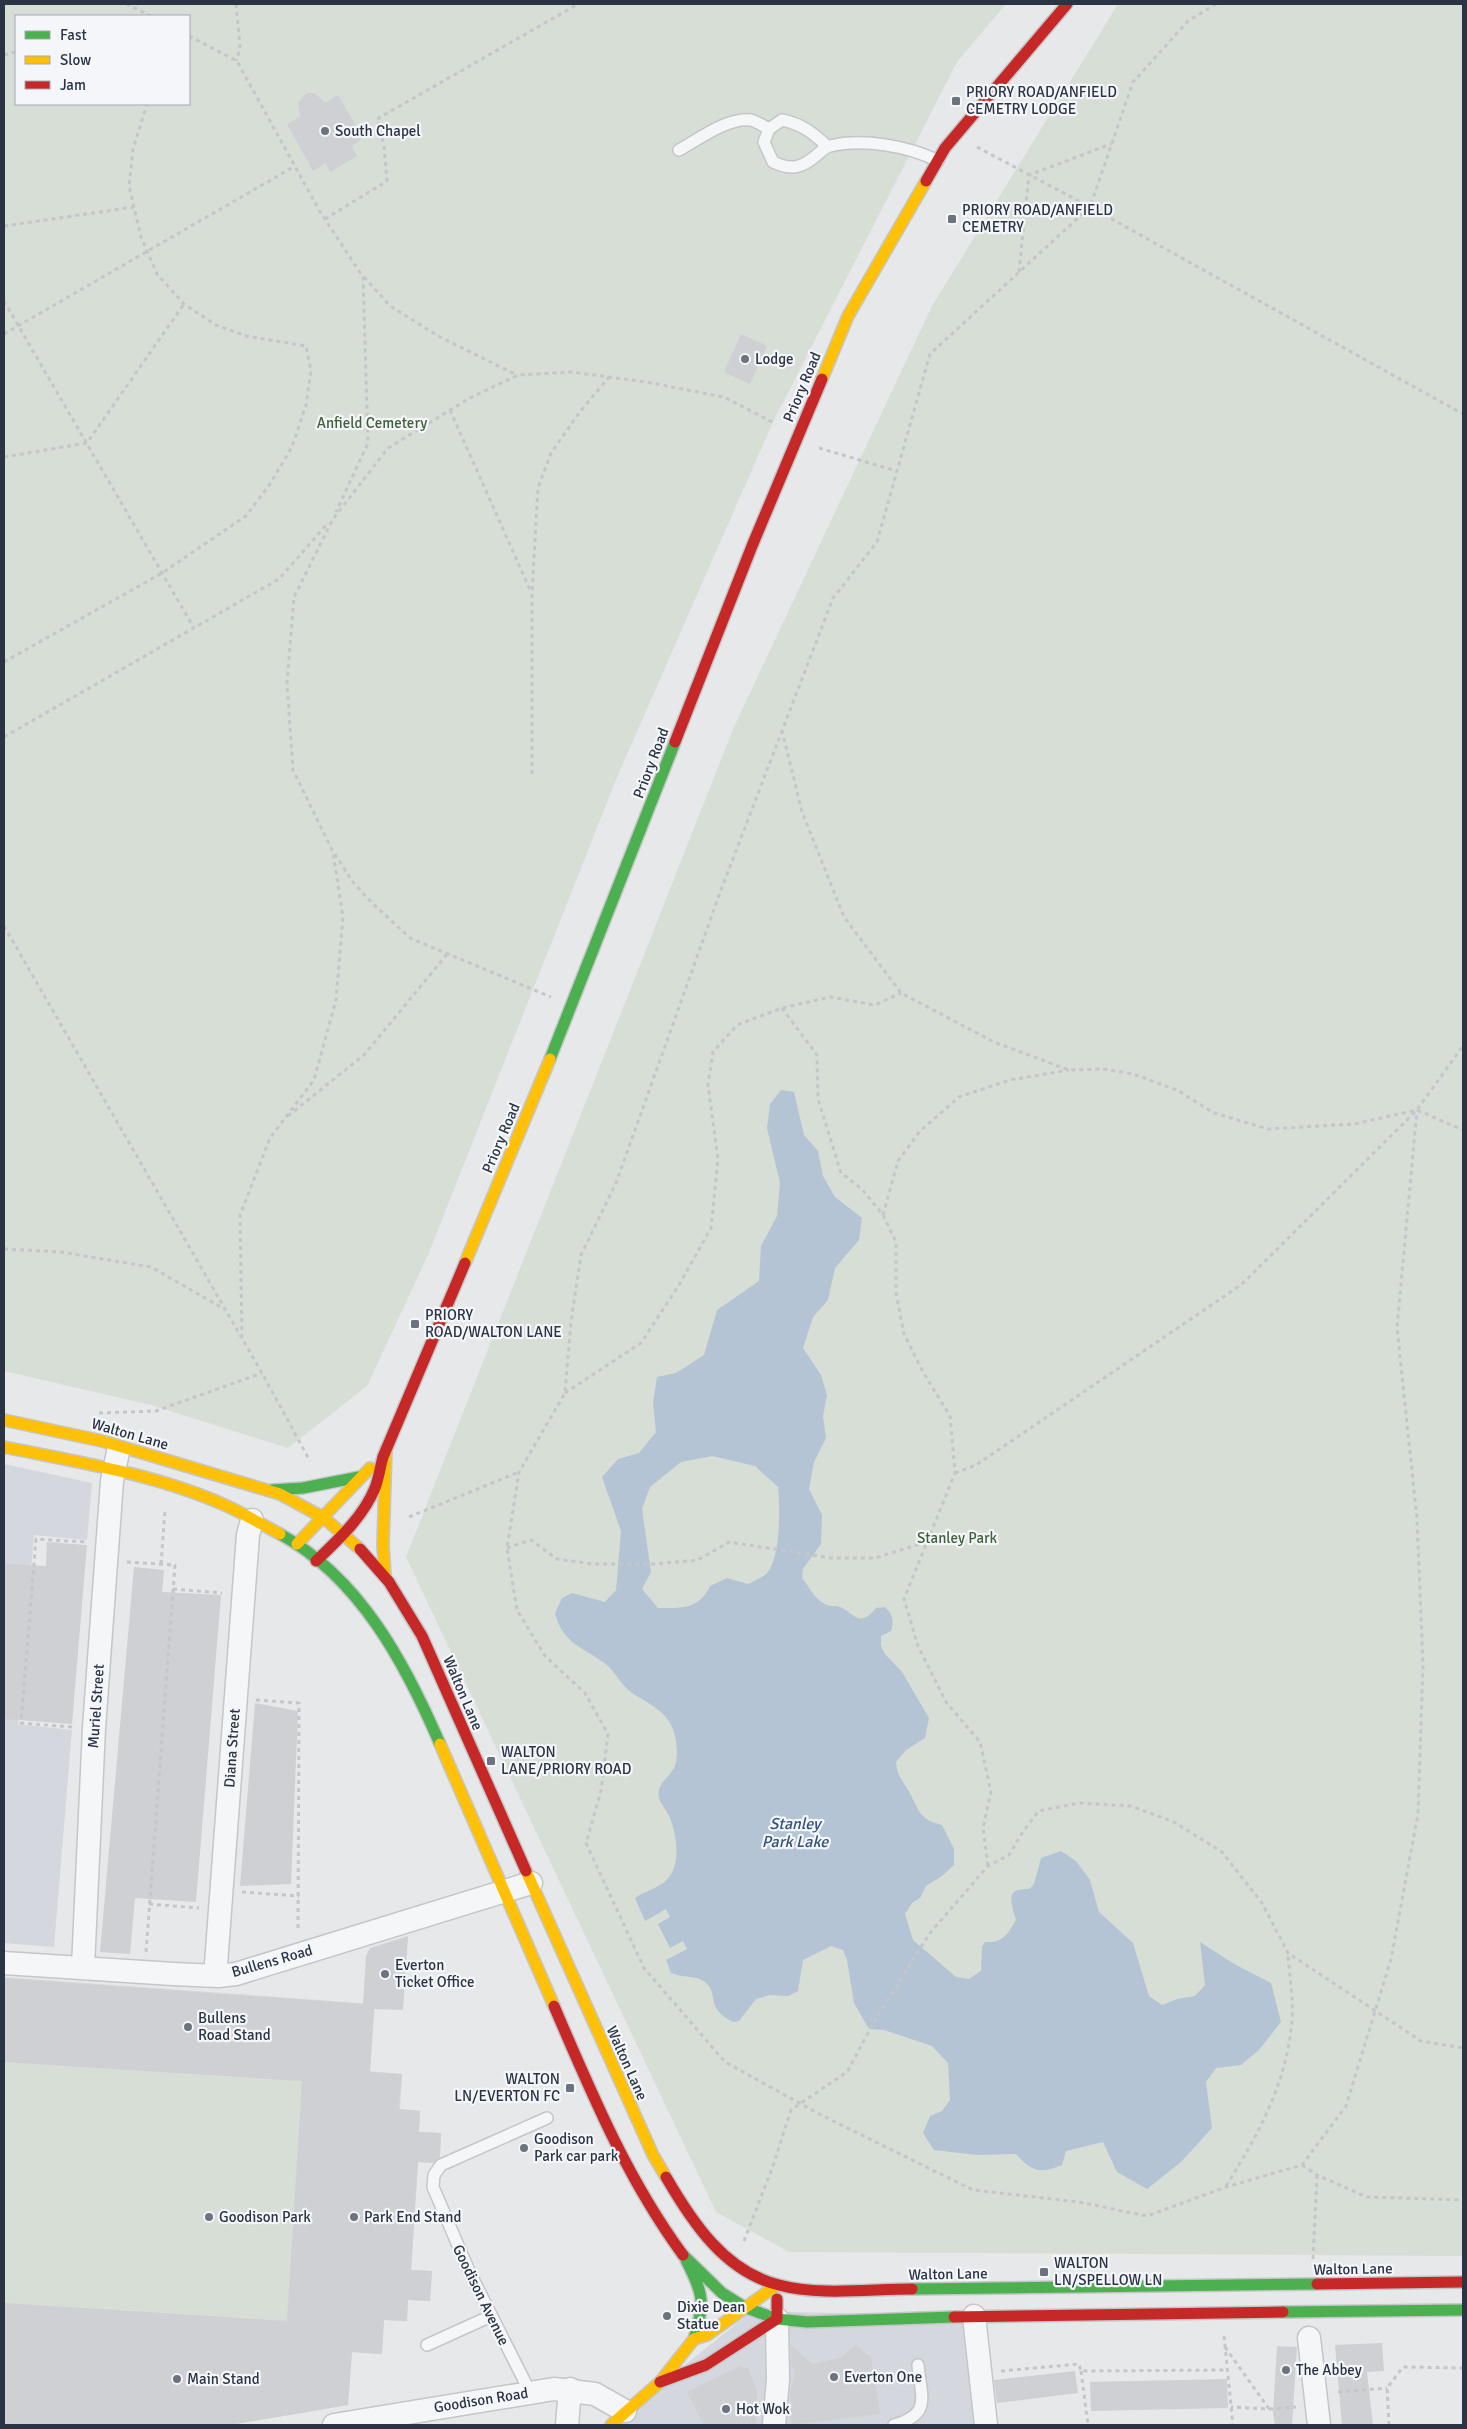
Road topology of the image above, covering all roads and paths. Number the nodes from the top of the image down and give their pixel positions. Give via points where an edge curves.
1 (126, 4) edge
2 (236, 4) edge
3 (578, 4) edge
4 (1067, 4) edge
5 (1216, 4) edge
6 (148, 15) edge
7 (190, 37) edge
8 (237, 61) junction
9 (147, 105) edge
10 (769, 129) junction
11 (955, 136) junction
12 (1111, 144) junction
13 (827, 146) junction
14 (679, 150) dead end
15 (938, 161) junction
16 (295, 166) junction
17 (1029, 175) junction
18 (134, 207) junction
19 (1090, 207) junction
20 (325, 219) junction
21 (4, 226) edge
22 (147, 251) junction
23 (1019, 272) junction
24 (363, 276) junction
25 (4, 301) edge
26 (184, 304) junction
27 (18, 326) junction
28 (4, 334) edge
29 (518, 375) junction
30 (610, 377) junction
31 (450, 410) junction
32 (1463, 414) edge
33 (798, 436) junction
34 (86, 444) junction
35 (4, 457) edge
36 (897, 471) junction
37 (333, 519) junction
38 (162, 573) junction
39 (532, 594) junction
40 (194, 628) junction
41 (4, 662) edge
42 (782, 729) junction
43 (4, 737) edge
44 (532, 774) dead end
45 (333, 852) junction
46 (4, 926) edge
47 (448, 953) junction
48 (901, 993) junction
49 (573, 1006) junction
50 (782, 1008) junction
51 (1463, 1046) edge
52 (1069, 1070) junction
53 (1417, 1110) junction
54 (284, 1119) junction
55 (1463, 1130) edge
56 (883, 1215) junction
57 (4, 1249) edge
58 (226, 1310) junction
59 (242, 1338) junction
60 (262, 1373) junction
61 (565, 1393) junction
62 (97, 1414) dead end
63 (4, 1420) edge
64 (119, 1446) junction
65 (4, 1447) edge
66 (385, 1453) junction
67 (114, 1470) junction
68 (519, 1472) junction
69 (954, 1473) junction
70 (359, 1477) junction
71 (326, 1484) junction
72 (167, 1486) junction
73 (268, 1490) junction
74 (323, 1517) junction
75 (252, 1520) junction
76 (384, 1527) junction
77 (344, 1534) junction
78 (927, 1542) junction
79 (297, 1544) junction
80 (507, 1548) junction
81 (107, 1552) junction
82 (316, 1561) junction
83 (161, 1564) junction
84 (385, 1576) junction
85 (173, 1589) junction
86 (244, 1595) junction
87 (236, 1699) junction
88 (94, 1728) junction
89 (988, 1866) junction
90 (531, 1883) junction
91 (506, 1891) junction
92 (299, 1896) junction
93 (220, 1900) junction
94 (149, 1904) junction
95 (1288, 1953) junction
96 (298, 1955) junction
97 (4, 1963) edge
98 (83, 1967) junction
99 (144, 1971) junction
100 (218, 1976) junction
101 (1375, 2011) junction
102 (1463, 2048) edge
103 (800, 2104) junction
104 (547, 2118) dead end
105 (1302, 2164) junction
106 (1226, 2187) junction
107 (1463, 2200) edge
108 (743, 2244) dead end
109 (686, 2260) junction
110 (1463, 2282) edge
111 (777, 2284) junction
112 (744, 2307) junction
113 (1463, 2310) edge
114 (1221, 2314) junction
115 (491, 2316) junction
116 (974, 2316) junction
117 (778, 2319) junction
118 (1309, 2338) dead end
119 (694, 2339) junction
120 (427, 2345) dead end
121 (1225, 2347) junction
122 (918, 2365) dead end
123 (1463, 2368) edge
124 (1227, 2370) junction
125 (1081, 2371) junction
126 (979, 2373) junction
127 (660, 2382) junction
128 (1387, 2388) junction
129 (570, 2389) junction
130 (530, 2392) junction
131 (1316, 2394) junction
132 (1231, 2407) junction
133 (618, 2418) edge
134 (373, 2422) edge
135 (334, 2425) edge
136 (567, 2425) edge
137 (774, 2425) edge
138 (894, 2425) edge
139 (986, 2425) edge
140 (1088, 2425) edge
141 (1233, 2425) edge
142 (1319, 2425) edge
143 (1389, 2425) edge

1 - 6 path
2 - 8 path via 240,44
3 - 20 path via 377,119 384,146 386,181
4 - 11 main road, Priory Road
5 - 12 path via 1188,21 1133,82
7 - 8 path
8 - 16 path
9 - 18 path via 132,148 129,186
10 - 13 lane via 782,120 796,123
10 - 13 lane via 764,142 773,162 786,168 799,167
10 - 14 lane via 757,122 742,120
11 - 15 main road, Priory Road
11 - 17 path
12 - 17 path
12 - 19 path
13 - 15 lane via 858,141 923,153
15 - 33 main road, Priory Road via 848,316
16 - 20 path
16 - 22 path
17 - 19 path
17 - 23 path
18 - 21 path
18 - 22 path
19 - 23 path
19 - 32 path
20 - 24 path
22 - 26 path via 157,274
22 - 27 path
23 - 36 path via 930,354
24 - 29 path via 390,306 440,337
24 - 37 path via 368,443
25 - 27 path
26 - 34 path
26 - 38 path via 216,325 246,336 306,346 311,371 306,405 292,447 270,484 246,516
27 - 28 path
27 - 34 path
29 - 30 path via 572,372
29 - 31 path
30 - 33 path via 724,397
30 - 39 path via 551,453 538,488
31 - 37 path via 388,448
31 - 39 path
33 - 36 path via 822,450
33 - 49 main road, Priory Road
34 - 35 path
34 - 38 path
36 - 42 path via 877,542 833,598
37 - 40 path via 280,579
37 - 45 path via 294,598 287,683 293,770
38 - 40 path
38 - 41 path
39 - 44 path
40 - 43 path
42 - 48 path via 802,812 844,917
42 - 61 path via 616,1183 581,1255
45 - 47 path via 358,888 410,938
45 - 54 path via 343,917 336,1000 314,1080
46 - 58 path
47 - 49 path
47 - 54 path via 364,1055
48 - 50 path via 875,1006 830,996
48 - 52 path via 994,1042
49 - 66 main road, Priory Road
50 - 56 path via 816,1055 818,1099 841,1173 862,1189
50 - 61 path via 737,1025 714,1052 708,1085 718,1159 711,1228 684,1277 640,1343
51 - 53 path
52 - 53 path via 1103,1069 1133,1074 1177,1090 1214,1113 1268,1129 1354,1124
52 - 56 path via 1010,1080 959,1097 920,1130 898,1161
53 - 55 path
53 - 69 path via 1241,1285 976,1465
53 - 101 path via 1397,1328 1417,1519 1423,1654 1418,1814 1391,1959
54 - 59 path via 270,1138 240,1215
56 - 69 path via 896,1242 896,1292 904,1334 950,1416
57 - 58 path via 61,1252 151,1268
58 - 59 path
59 - 60 path
60 - 62 path via 156,1411
60 - 71 path via 317,1475
61 - 68 path
63 - 64 main road, Walton Lane via 36,1424
64 - 67 street, Muriel Street
64 - 73 main road, Walton Lane
65 - 67 main road
66 - 70 main road
66 - 76 main road
66 - 77 main road, Priory Road via 375,1488
67 - 72 main road
67 - 81 street, Muriel Street
68 - 76 path
68 - 80 path
69 - 78 path
70 - 71 main road
70 - 74 main road
71 - 73 main road
72 - 75 main road via 229,1507
72 - 83 path
73 - 74 main road, Walton Lane
74 - 77 main road, Walton Lane
74 - 79 main road
75 - 79 main road
75 - 86 street, Diana Street
76 - 84 main road
77 - 82 main road, Priory Road
77 - 84 main road, Walton Lane
78 - 80 path via 875,1558 824,1556 729,1542 698,1560 654,1564 594,1564 557,1558 530,1540
78 - 89 path via 904,1598 918,1646 946,1702 980,1742 991,1792 983,1828
79 - 82 main road
80 - 103 path via 517,1610 545,1656 585,1693 608,1734 600,1791 586,1843 644,1968 725,2062
81 - 83 path
81 - 88 street, Muriel Street
81 - 88 path via 36,1539 21,1723
82 - 91 main road via 360,1602 395,1652 429,1718
83 - 85 path via 175,1565
84 - 90 main road, Walton Lane via 422,1636
85 - 86 path
85 - 94 path
86 - 87 street, Diana Street
87 - 92 path via 299,1704
87 - 93 street, Diana Street
88 - 98 street, Muriel Street
89 - 95 path via 1009,1855 1039,1811 1079,1803 1131,1806 1174,1822 1222,1852 1262,1903
89 - 103 path via 925,1940 847,2072
90 - 91 street, Bullens Road
90 - 111 main road, Walton Lane via 631,2110 670,2186 697,2225 727,2256 749,2272
91 - 96 street, Bullens Road
91 - 109 main road via 598,2107 656,2219
92 - 93 path
92 - 96 path
93 - 94 path
93 - 100 street, Diana Street
94 - 99 path
95 - 101 path
95 - 106 path via 1292,2020 1283,2076 1257,2136
96 - 100 street, Bullens Road via 236,1974
97 - 98 street, Bullens Road
98 - 99 street, Bullens Road
99 - 100 street, Bullens Road
101 - 102 path via 1421,2041
101 - 105 path via 1346,2106
103 - 106 path via 973,2190 1079,2202 1147,2216
103 - 108 path via 791,2110
104 - 115 lane, Goodison Avenue via 441,2165 434,2175 433,2187 438,2204
105 - 106 path
105 - 107 path via 1317,2175 1368,2197
109 - 112 main road via 716,2289
109 - 119 main road via 702,2306
110 - 111 main road, Walton Lane via 824,2290
111 - 112 main road
111 - 117 main road
112 - 117 main road
112 - 119 main road via 707,2335
113 - 114 main road
114 - 116 main road
114 - 121 path
115 - 120 lane
115 - 130 lane, Goodison Avenue
116 - 117 main road via 807,2322
116 - 126 street
117 - 127 main road via 706,2366
117 - 137 street
118 - 131 street
119 - 127 main road
121 - 124 path
121 - 132 path via 1269,2409
122 - 138 lane via 922,2408 908,2421
123 - 128 path via 1403,2367
124 - 125 path
124 - 132 path
125 - 126 path via 1079,2364
125 - 140 path
126 - 139 street
127 - 133 main road
128 - 131 path
128 - 143 path
129 - 130 street, Goodison Road
129 - 133 street, Goodison Road via 595,2394
129 - 136 street
130 - 134 street, Goodison Road
131 - 142 street
132 - 141 path
134 - 135 street, Goodison Road

